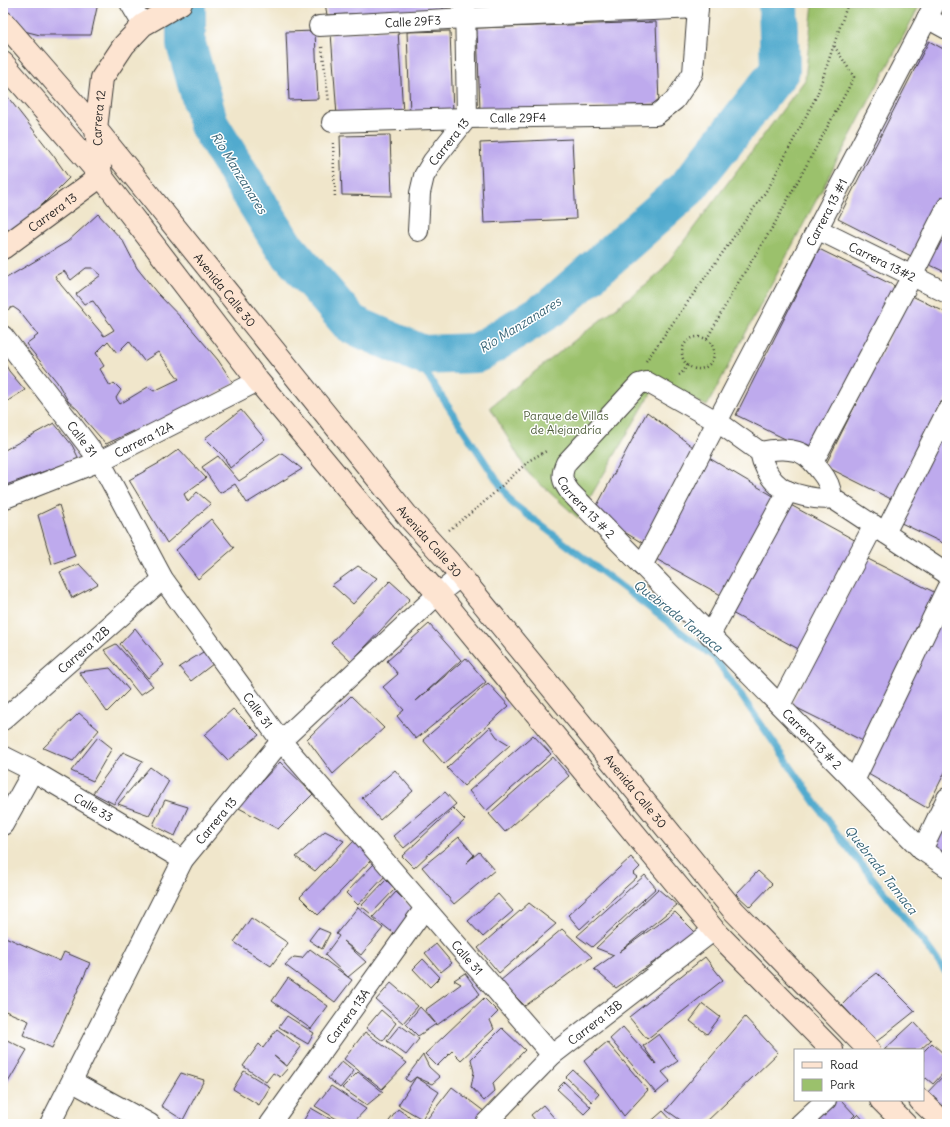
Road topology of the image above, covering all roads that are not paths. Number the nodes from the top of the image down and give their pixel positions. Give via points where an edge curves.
1 (130, 3) edge
2 (181, 3) edge
3 (697, 5) edge
4 (465, 10) edge
5 (931, 11) edge
6 (3, 22) edge
7 (147, 23) junction
8 (319, 26) dead end
9 (947, 29) edge
10 (3, 63) edge
11 (467, 118) junction
12 (332, 122) dead end
13 (96, 129) junction
14 (101, 176) junction
15 (947, 207) edge
16 (817, 229) junction
17 (418, 231) dead end
18 (3, 248) edge
19 (912, 276) junction
20 (947, 293) edge
21 (3, 336) edge
22 (258, 381) junction
23 (947, 411) edge
24 (718, 422) junction
25 (760, 452) junction
26 (100, 461) junction
27 (813, 462) junction
28 (788, 491) junction
29 (832, 498) junction
30 (3, 499) edge
31 (879, 529) junction
32 (642, 566) junction
33 (947, 574) edge
34 (461, 576) junction
35 (163, 579) junction
36 (947, 588) edge
37 (438, 594) junction
38 (710, 635) junction
39 (780, 705) junction
40 (3, 720) edge
41 (281, 741) junction
42 (3, 756) edge
43 (33, 771) junction
44 (854, 781) junction
45 (947, 798) edge
46 (3, 825) edge
47 (922, 850) junction
48 (183, 860) junction
49 (947, 867) edge
50 (426, 908) junction
51 (714, 930) junction
52 (831, 1049) edge
53 (868, 1049) edge
54 (552, 1055) junction
55 (73, 1082) junction
56 (825, 1101) edge
57 (882, 1101) edge
58 (921, 1101) edge
59 (50, 1124) edge
60 (150, 1124) edge
61 (270, 1124) edge
62 (485, 1124) edge
63 (800, 1124) edge
64 (905, 1124) edge
65 (945, 1124) edge

1 - 7 street
2 - 7 main road, Carrera 12
3 - 4 street, Calle 29F3
3 - 11 street, Calle 29F4 via 693,73 675,100 656,115
4 - 8 street, Calle 29F3
4 - 11 street, Carrera 13
5 - 9 street
5 - 16 street, Carrera 13 #1
6 - 13 main road, Avenida Calle 30
7 - 13 main road, Carrera 12 via 124,45 102,78
10 - 14 main road
11 - 12 street, Calle 29F4
11 - 17 street, Carrera 13 via 424,176 420,193
13 - 14 main road, Carrera 12
13 - 34 main road, Avenida Calle 30 via 410,519
14 - 18 main road, Carrera 13
14 - 22 main road
15 - 19 street
16 - 19 street, Carrera 13#2
16 - 24 street, Carrera 13 #1
19 - 20 street, Carrera 13#2
19 - 27 street
21 - 26 street, Calle 31
22 - 26 street, Carrera 12A
22 - 37 main road
23 - 31 street
24 - 25 street, Carrera 13 # 2
24 - 32 street, Carrera 13 #1
24 - 32 street, Carrera 13 # 2 via 647,382 639,384 566,463 562,473 564,483 570,492
25 - 27 street via 790,450 804,455
25 - 28 street via 777,485
26 - 30 street, Carrera 12A
26 - 35 street, Calle 31
27 - 29 street via 825,477
28 - 29 street via 811,498
28 - 38 street
29 - 31 street
31 - 33 street
31 - 39 street
32 - 38 street, Carrera 13 # 2
34 - 37 street, Carrera 13
34 - 53 main road, Avenida Calle 30 via 734,911
35 - 40 street, Carrera 12B
35 - 41 street, Calle 31
36 - 44 street
37 - 41 street, Carrera 13
37 - 51 main road
38 - 39 street, Carrera 13 # 2
39 - 44 street, Carrera 13 # 2
41 - 48 street, Carrera 13
41 - 50 street, Calle 31
42 - 43 street, Calle 33
43 - 46 street
43 - 48 street, Calle 33
44 - 47 street, Carrera 13 # 2
45 - 47 street
47 - 49 street, Carrera 13 # 2
48 - 55 street, Carrera 13
50 - 54 street, Calle 31
50 - 61 street, Carrera 13A
51 - 52 main road
51 - 54 street, Carrera 13B
54 - 62 street, Carrera 13B
55 - 59 street, Carrera 13
55 - 60 street
56 - 63 street
57 - 64 main road
58 - 65 main road

